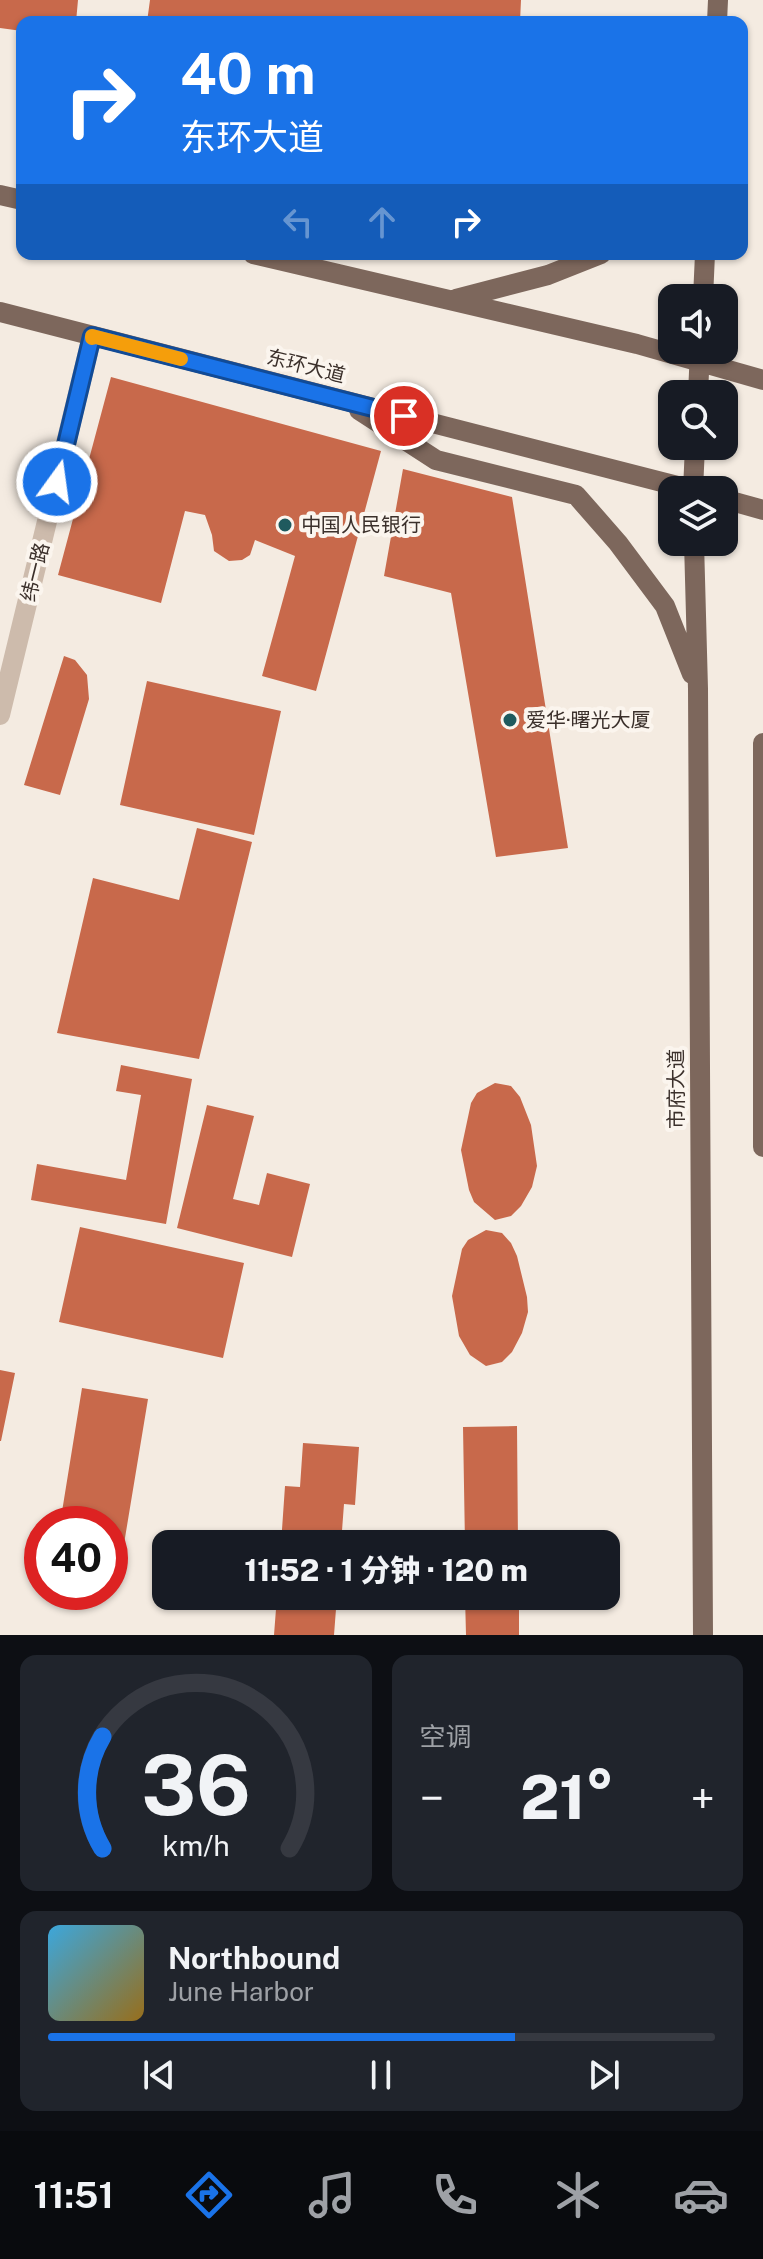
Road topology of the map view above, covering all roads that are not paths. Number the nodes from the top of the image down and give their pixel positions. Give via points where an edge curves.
1 (279, 260) edge
2 (586, 260) edge
3 (705, 260) edge
4 (704, 284) edge
5 (450, 300) junction
6 (0, 312) edge
7 (92, 336) junction
8 (658, 348) edge
9 (721, 364) edge
10 (763, 380) edge
11 (346, 401) junction
12 (658, 481) edge
13 (738, 503) edge
14 (763, 510) edge
15 (694, 556) edge
16 (698, 689) junction
17 (0, 715) edge
18 (763, 743) edge
19 (762, 848) edge
20 (763, 1147) edge
21 (703, 1635) edge

1 - 5 main road
2 - 5 main road
3 - 4 main road
5 - 8 main road
6 - 7 main road, 东环大道
7 - 11 main road, 东环大道
7 - 17 street, 纬一路
9 - 10 main road
11 - 12 main road, 东环大道
11 - 16 main road via 436,460 576,495 665,606
13 - 14 main road
15 - 16 main road, 市府大道
16 - 21 main road, 市府大道
18 - 19 main road
19 - 20 main road

